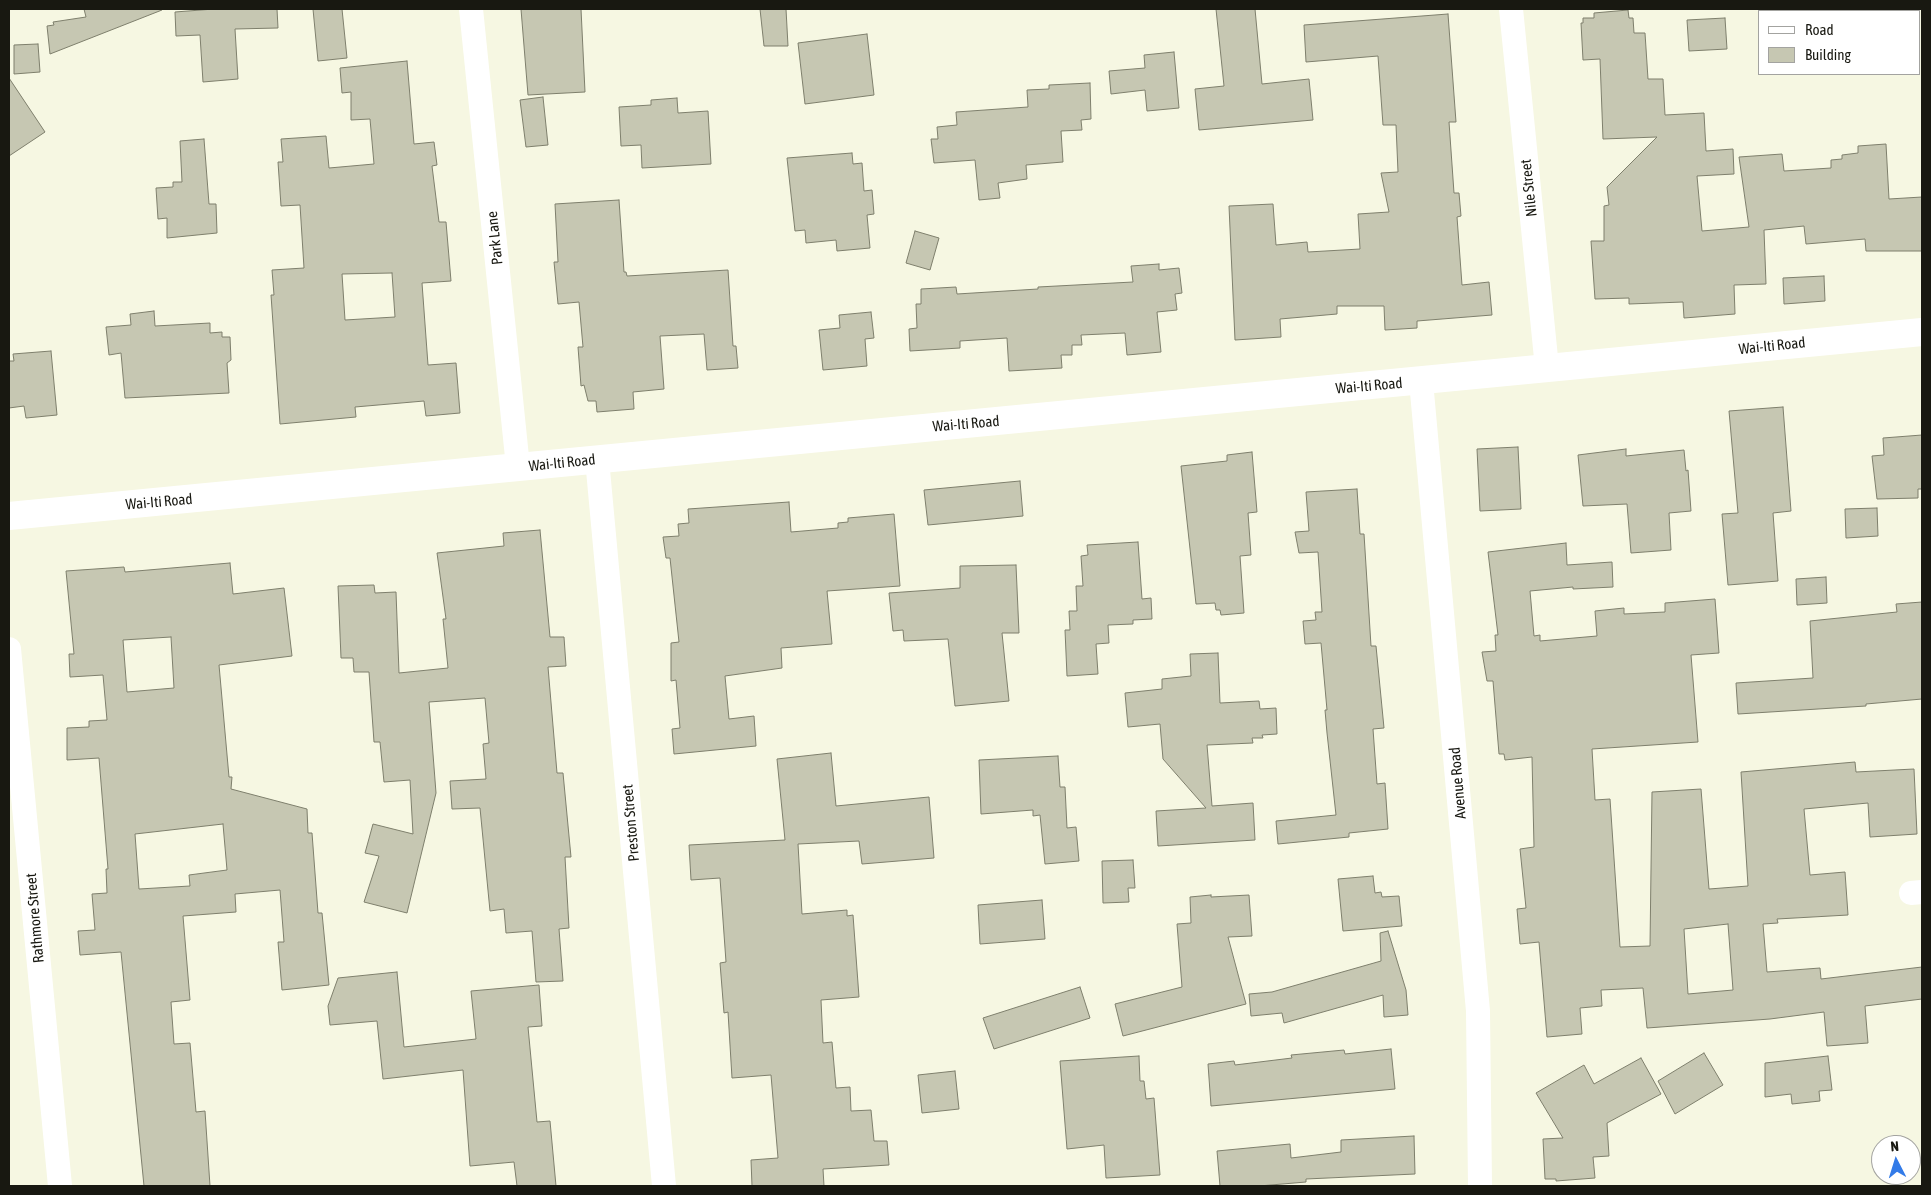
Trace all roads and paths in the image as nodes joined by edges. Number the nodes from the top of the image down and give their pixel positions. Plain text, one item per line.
1 (471, 9) edge
2 (1510, 9) edge
3 (1922, 332) edge
4 (1547, 368) junction
5 (1421, 381) junction
6 (597, 459) junction
7 (518, 467) junction
8 (9, 516) edge
9 (9, 649) edge
10 (60, 1186) edge
11 (664, 1186) edge
12 (1480, 1186) edge

1 - 7 street, Park Lane
2 - 4 street, Nile Street
3 - 4 main road, Wai-Iti Road
4 - 5 main road, Wai-Iti Road
5 - 6 main road, Wai-Iti Road
5 - 12 street, Avenue Road
6 - 7 main road, Wai-Iti Road
6 - 11 street, Preston Street
7 - 8 main road, Wai-Iti Road
9 - 10 street, Rathmore Street

